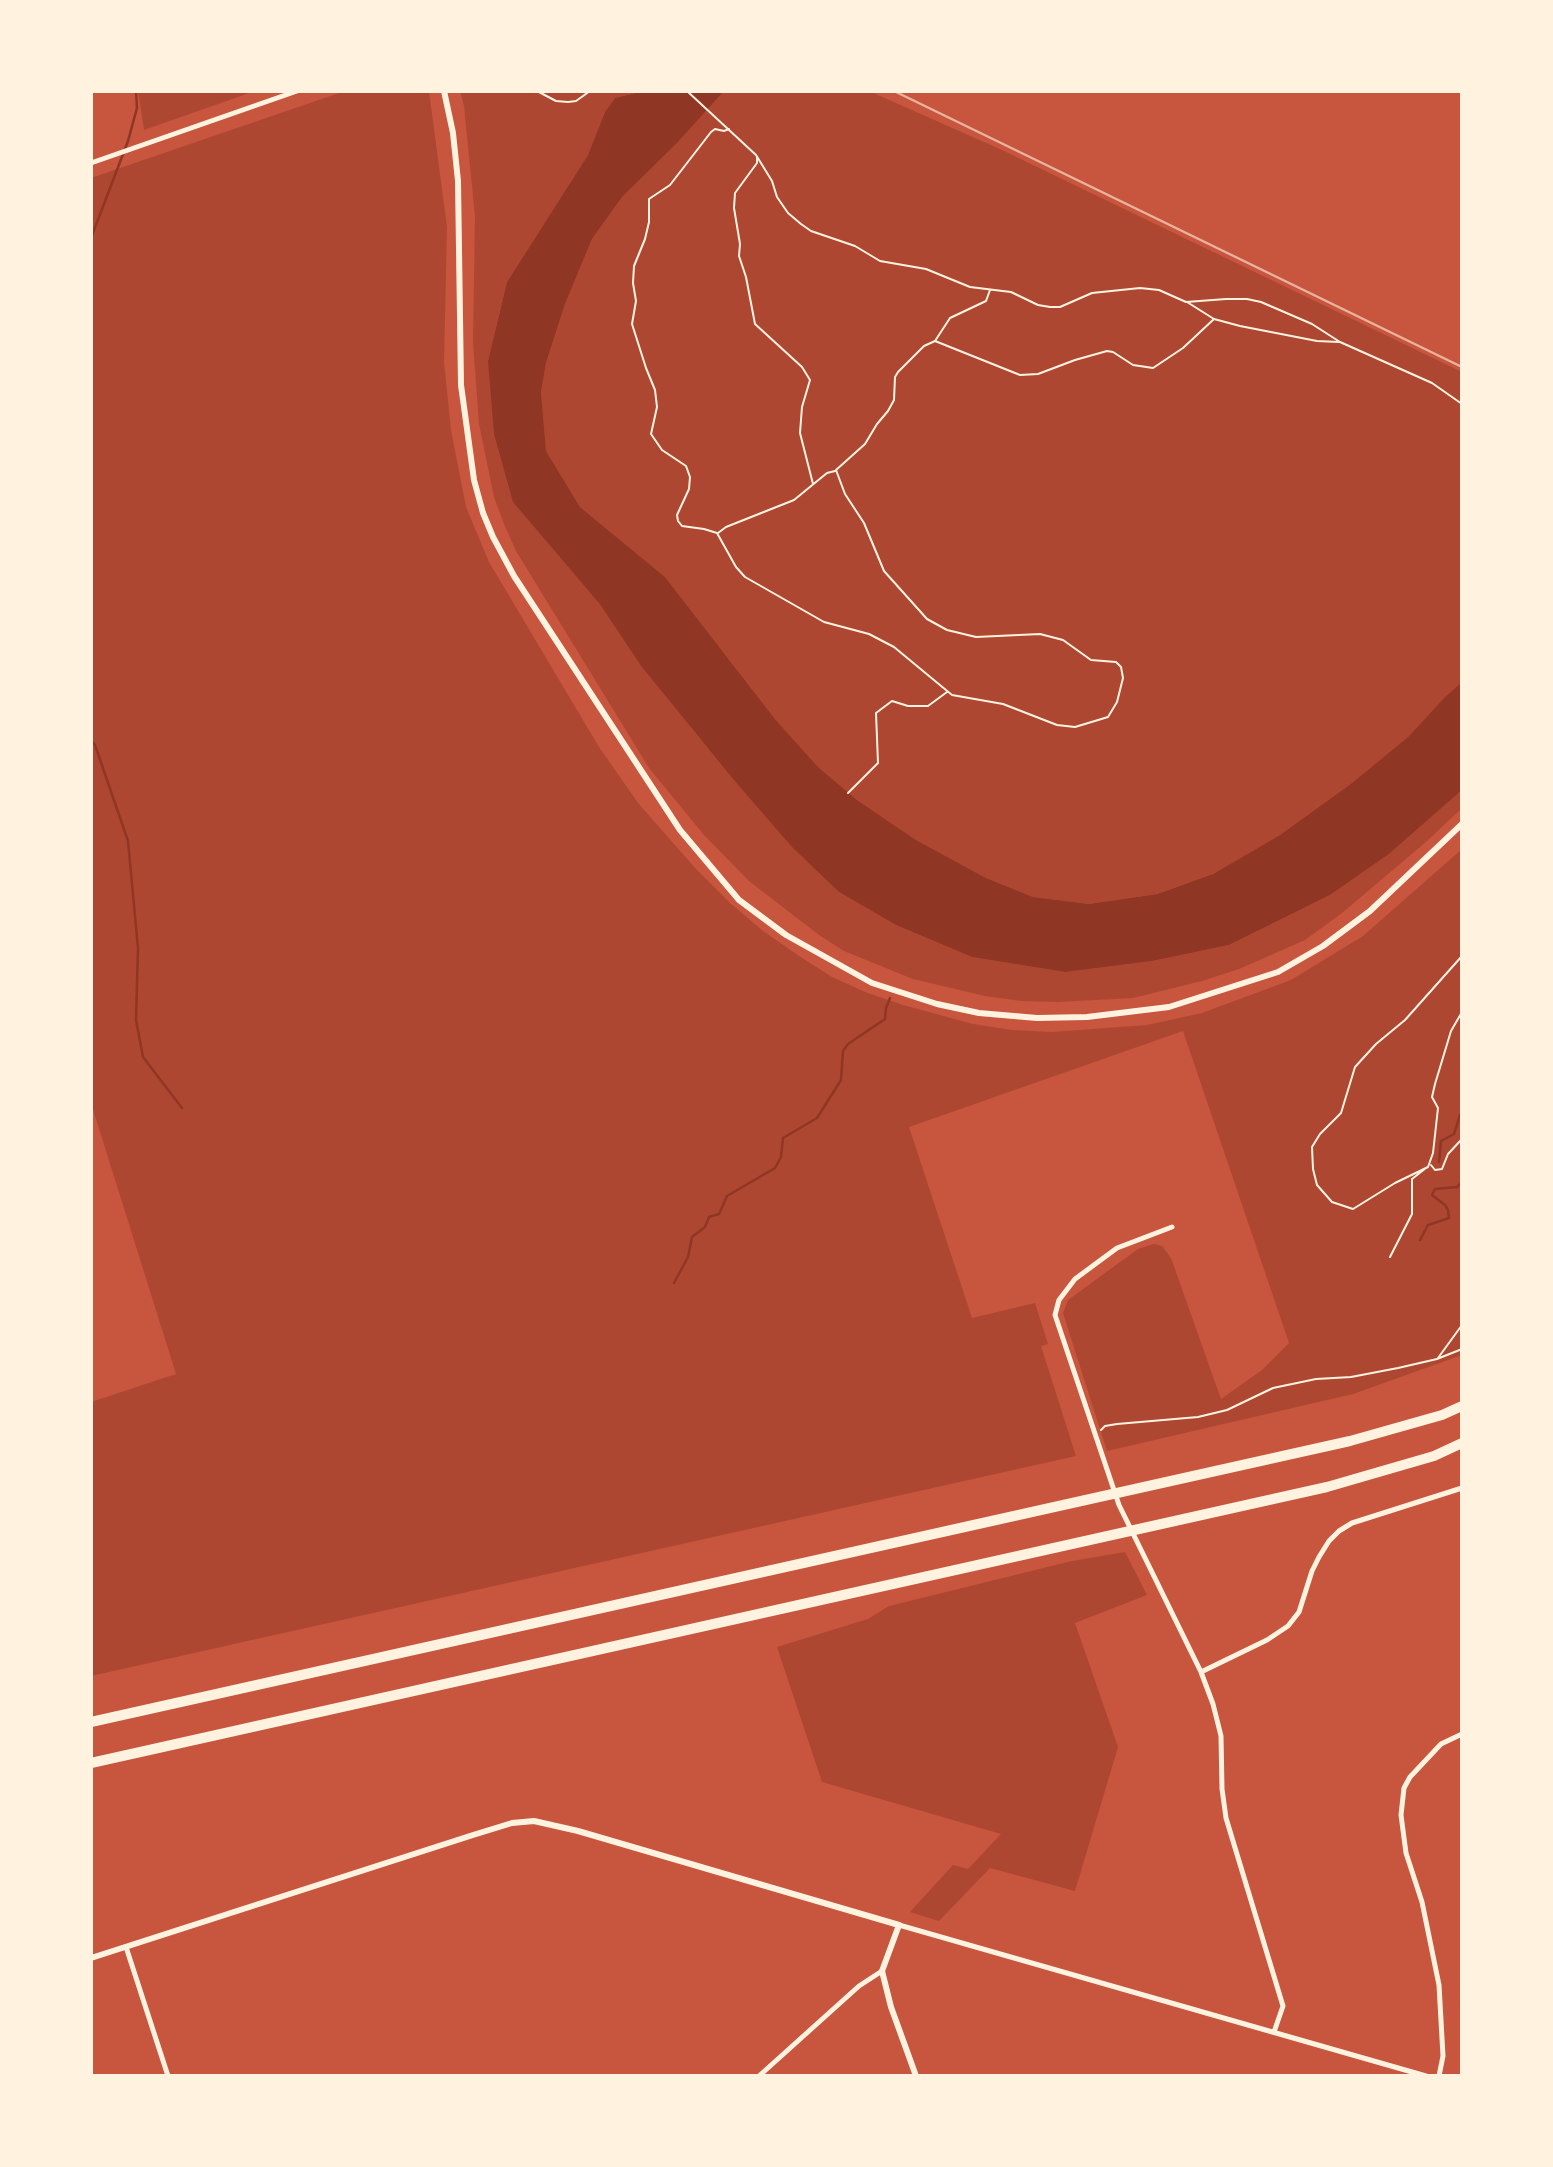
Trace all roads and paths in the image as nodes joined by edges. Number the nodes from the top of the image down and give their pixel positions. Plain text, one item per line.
1 (297, 91) edge
2 (444, 91) edge
3 (537, 91) edge
4 (590, 91) edge
5 (688, 91) edge
6 (729, 129) junction
7 (756, 155) junction
8 (91, 163) edge
9 (991, 289) junction
10 (1186, 302) junction
11 (1214, 319) junction
12 (934, 341) junction
13 (1340, 342) junction
14 (1462, 404) edge
15 (836, 470) junction
16 (813, 484) junction
17 (717, 533) junction
18 (948, 691) junction
19 (848, 793) dead end
20 (1462, 824) edge
21 (1462, 957) edge
22 (1462, 1012) edge
23 (1462, 1139) edge
24 (1428, 1167) junction
25 (1172, 1227) dead end
26 (1390, 1257) dead end
27 (1462, 1325) edge
28 (1462, 1349) edge
29 (1437, 1359) junction
30 (1462, 1406) edge
31 (1095, 1436) junction
32 (1462, 1443) edge
33 (1462, 1488) edge
34 (1201, 1672) junction
35 (91, 1721) edge
36 (1462, 1734) edge
37 (91, 1763) edge
38 (899, 1924) junction
39 (126, 1947) junction
40 (91, 1958) edge
41 (882, 1971) junction
42 (1274, 2032) junction
43 (168, 2076) edge
44 (759, 2076) edge
45 (916, 2076) edge
46 (1426, 2076) edge
47 (1438, 2076) edge

1 - 8 street
2 - 20 street
3 - 4 path
5 - 6 path
6 - 7 path
6 - 17 path
7 - 9 path
7 - 16 path
9 - 10 path
9 - 12 path
10 - 11 path
10 - 13 path
11 - 12 path
11 - 13 path
12 - 15 path
13 - 14 path
15 - 16 path
15 - 18 path
16 - 17 path
17 - 18 path
18 - 19 path
21 - 24 path
22 - 24 path
23 - 24 path
24 - 26 path
25 - 31 street
27 - 29 path
28 - 29 path
29 - 31 path
30 - 35 highway
31 - 34 street
32 - 37 highway
33 - 34 street
34 - 42 street
36 - 47 street
38 - 39 street
38 - 41 street
38 - 42 street
39 - 40 street
39 - 43 street
41 - 44 street
41 - 45 street
42 - 46 street

